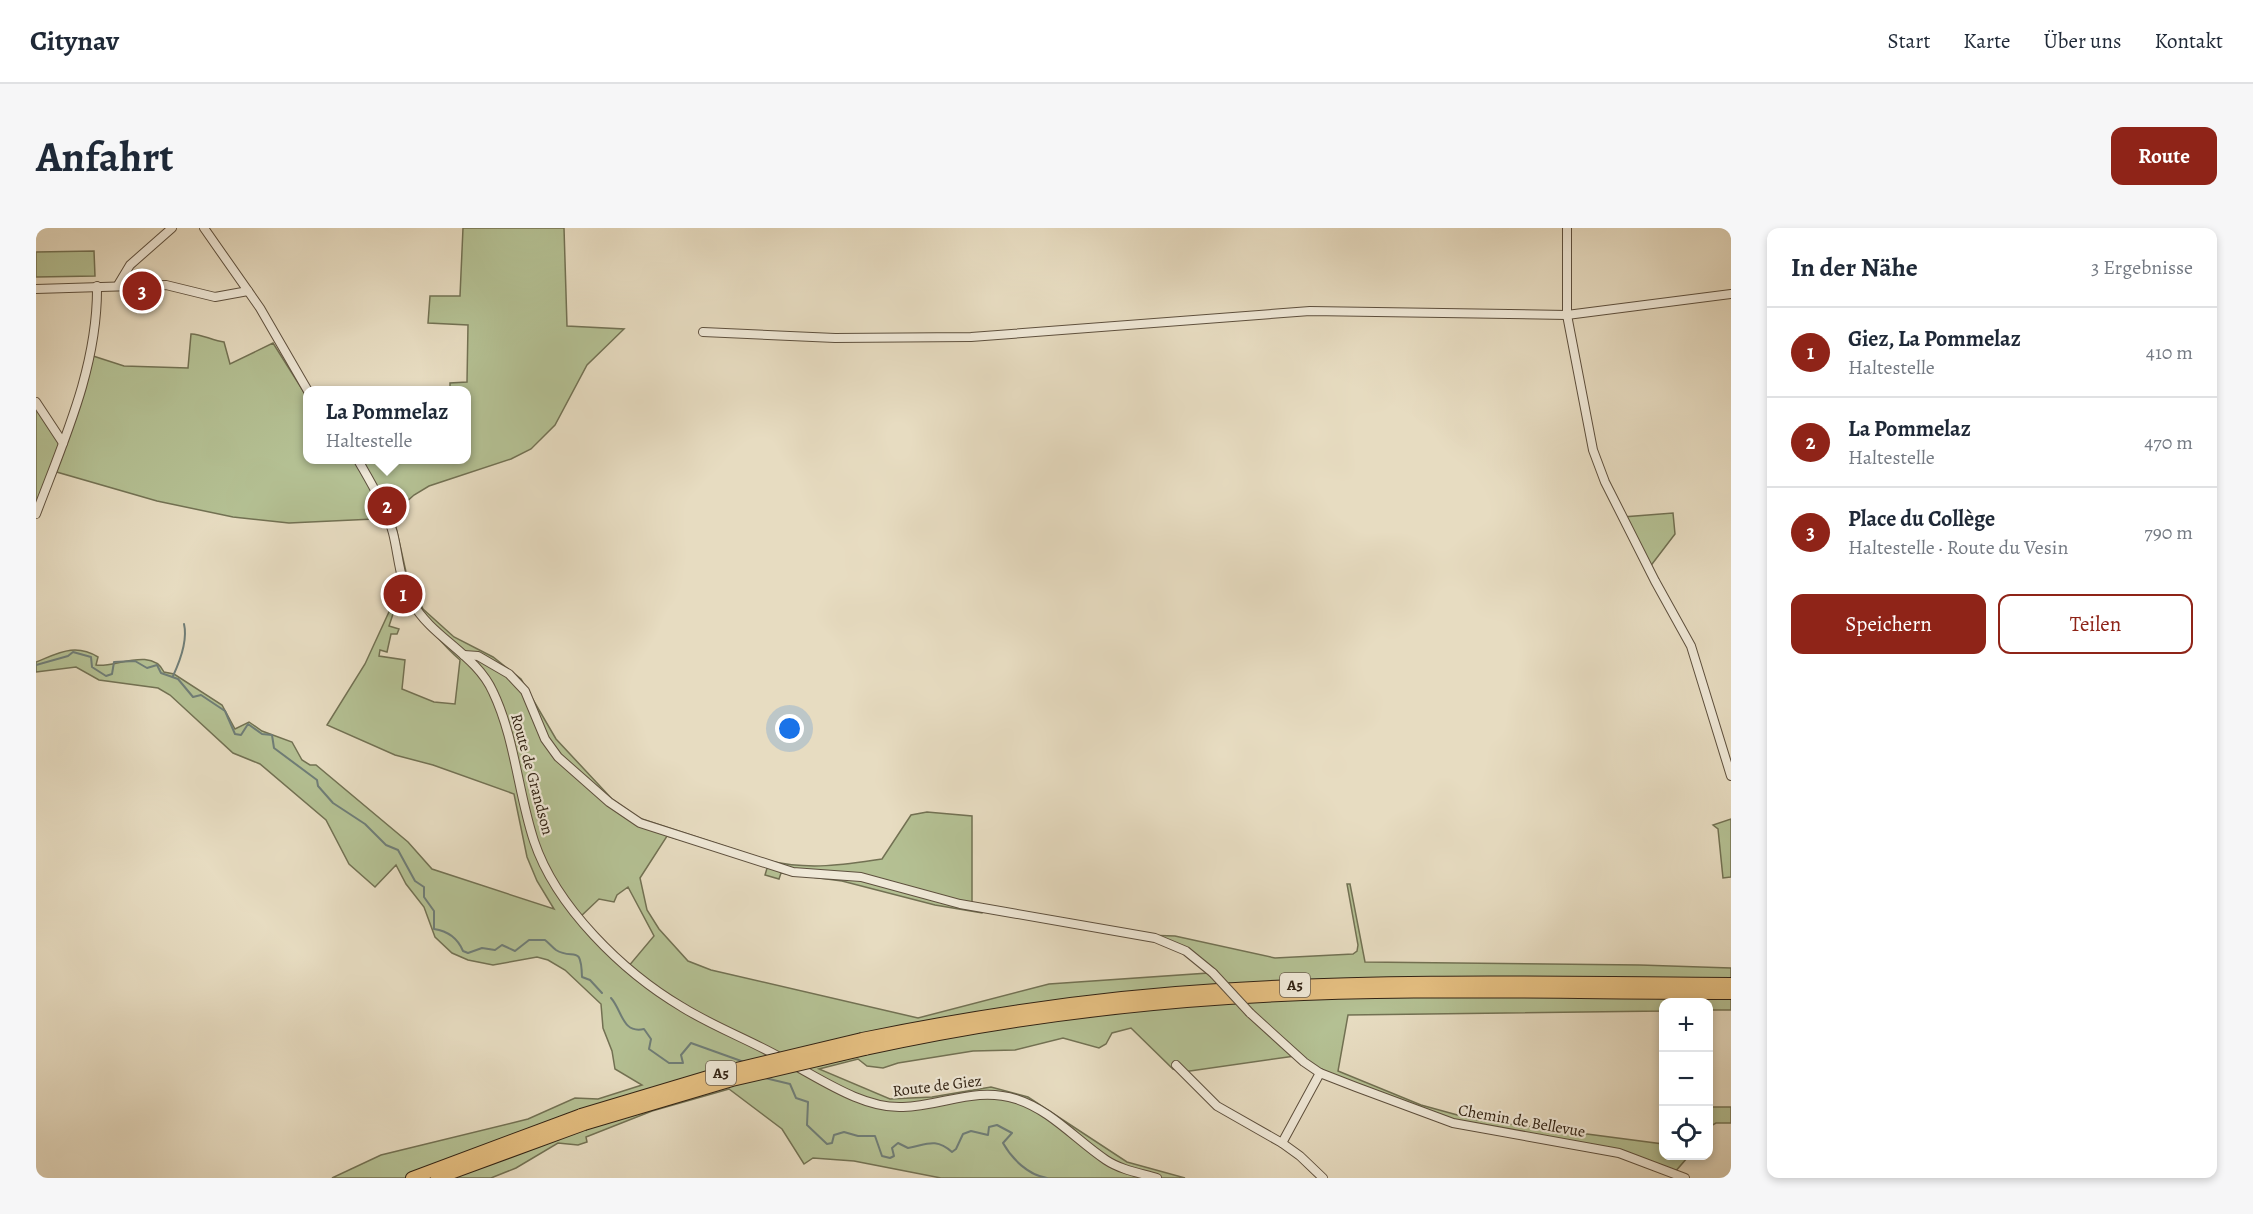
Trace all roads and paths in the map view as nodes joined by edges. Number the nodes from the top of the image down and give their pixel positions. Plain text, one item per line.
1 (172, 228) edge
2 (204, 228) edge
3 (1567, 228) edge
4 (118, 285) junction
5 (97, 286) junction
6 (36, 289) edge
7 (248, 291) junction
8 (1731, 294) edge
9 (1567, 315) junction
10 (703, 332) dead end
11 (305, 386) edge
12 (36, 402) edge
13 (63, 443) junction
14 (360, 464) edge
15 (36, 514) edge
16 (465, 655) junction
17 (1731, 776) edge
18 (1731, 984) edge
19 (1731, 993) edge
20 (748, 1041) joint
21 (863, 1044) junction
22 (1176, 1065) dead end
23 (1320, 1073) junction
24 (583, 1119) junction
25 (1282, 1143) junction
26 (412, 1178) edge
27 (437, 1178) edge
28 (1157, 1178) edge
29 (1323, 1178) edge
30 (1685, 1178) edge

1 - 4 street
2 - 7 street
3 - 9 street
4 - 5 street
4 - 7 street
5 - 6 street
5 - 13 street
7 - 11 street
8 - 9 street
9 - 10 street
9 - 17 street
12 - 13 street
13 - 15 street
14 - 16 street, Route de Grandson
16 - 20 street, Route de Grandson
16 - 23 street, Chemin de Bellevue, bridge
18 - 21 highway, A5
19 - 21 highway, A5
20 - 28 street, Route de Giez
21 - 24 highway, A5, bridge
22 - 25 street
23 - 25 street
23 - 30 street, Chemin de Bellevue
24 - 26 highway, A5
24 - 27 highway, A5
25 - 29 street

